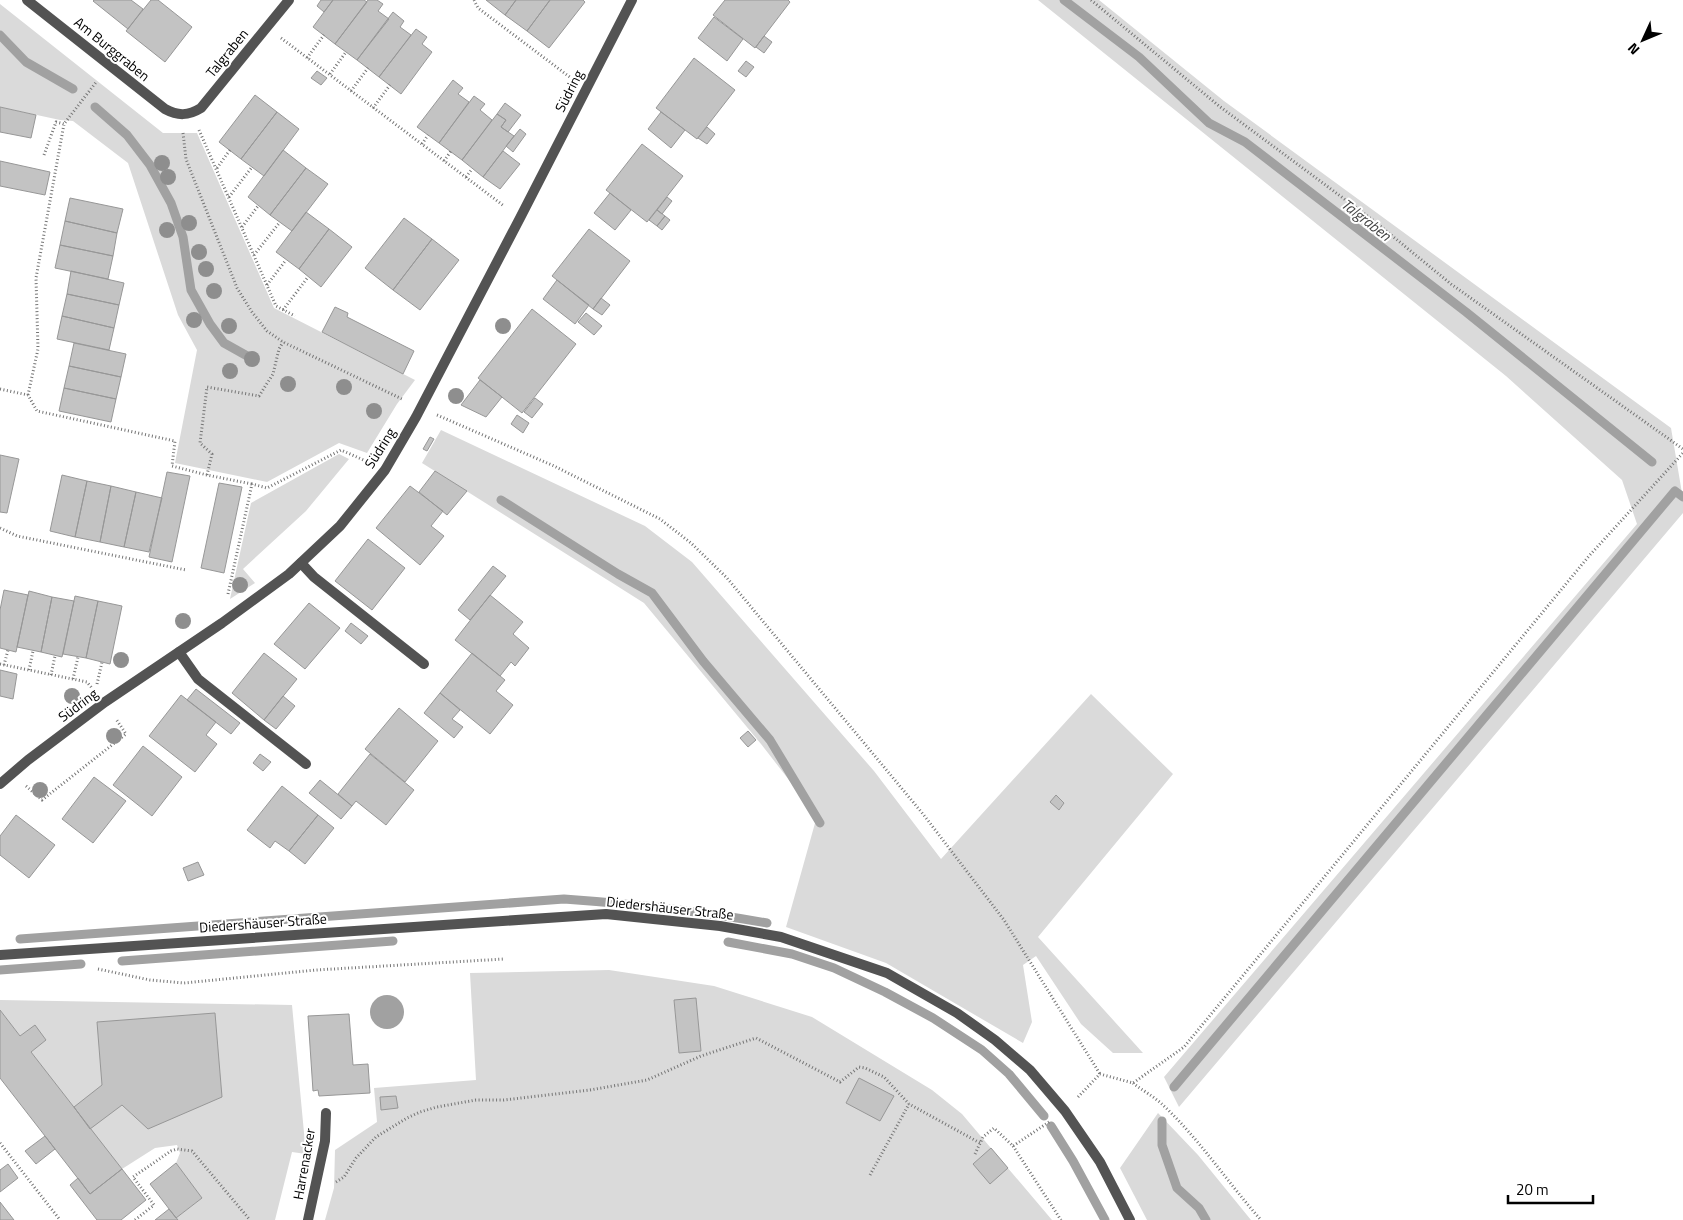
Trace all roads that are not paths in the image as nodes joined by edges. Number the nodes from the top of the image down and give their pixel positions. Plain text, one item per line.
1 (28, 0) edge
2 (632, 0) edge
3 (285, 1) edge
4 (187, 114) joint
5 (301, 563) junction
6 (179, 652) junction
7 (424, 664) dead end
8 (306, 764) dead end
9 (0, 784) edge
10 (0, 955) edge
11 (326, 1113) dead end
12 (308, 1220) edge
13 (1130, 1220) edge

1 - 4 street, Am Burggraben
2 - 5 street, Südring
3 - 4 street, Talgraben
5 - 6 street, Südring
5 - 7 street
6 - 8 street
6 - 9 street, Südring
10 - 13 street, Diedershäuser Straße
11 - 12 street, Harrenacker

